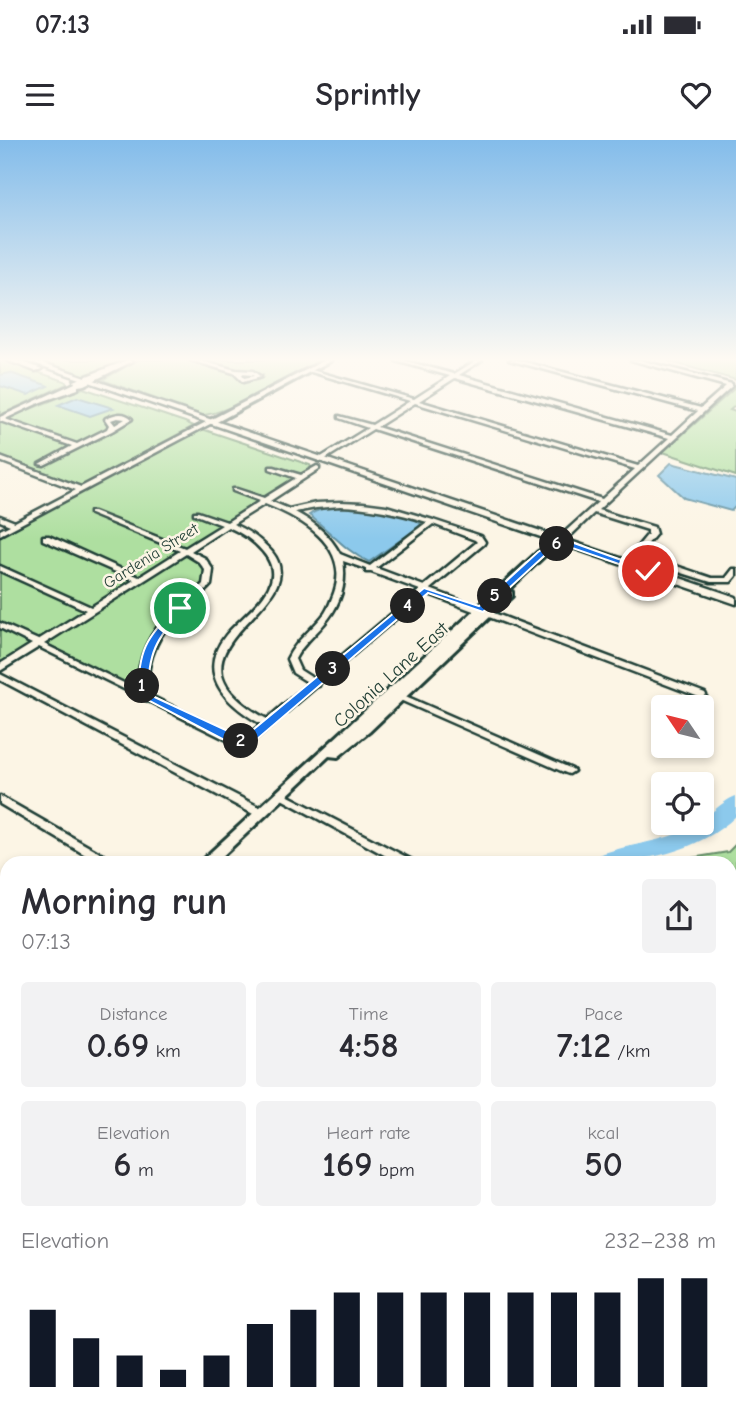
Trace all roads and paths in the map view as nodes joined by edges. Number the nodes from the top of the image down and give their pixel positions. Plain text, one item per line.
1 (3, 420) edge
2 (197, 420) edge
3 (214, 420) edge
4 (351, 420) edge
5 (382, 420) edge
6 (482, 420) edge
7 (613, 420) edge
8 (691, 420) edge
9 (210, 422) junction
10 (372, 426) junction
11 (110, 430) dead end
12 (673, 437) junction
13 (77, 446) junction
14 (0, 459) edge
15 (42, 464) dead end
16 (319, 464) junction
17 (272, 468) dead end
18 (640, 468) junction
19 (302, 478) junction
20 (82, 490) junction
21 (235, 490) dead end
22 (266, 501) junction
23 (602, 501) junction
24 (592, 510) junction
25 (290, 511) junction
26 (92, 513) dead end
27 (196, 513) dead end
28 (0, 518) edge
29 (432, 522) junction
30 (16, 525) junction
31 (227, 525) junction
32 (0, 533) edge
33 (46, 538) dead end
34 (556, 545) junction
35 (186, 551) junction
36 (338, 559) junction
37 (0, 568) edge
38 (369, 571) junction
39 (736, 571) edge
40 (140, 580) junction
41 (425, 592) junction
42 (736, 601) edge
43 (91, 610) junction
44 (481, 613) junction
45 (0, 625) edge
46 (38, 644) junction
47 (0, 668) edge
48 (0, 677) edge
49 (316, 684) junction
50 (395, 694) junction
51 (143, 695) junction
52 (702, 695) dead end
53 (268, 724) junction
54 (569, 771) dead end
55 (281, 795) junction
56 (0, 799) edge
57 (261, 813) junction
58 (96, 856) edge
59 (214, 856) edge
60 (395, 856) edge

1 - 13 street
2 - 9 main road
3 - 9 street
4 - 10 street
5 - 10 street, Gardenia Street
6 - 18 street
7 - 12 street
8 - 12 street, Colonia Lane East
9 - 16 main road
9 - 20 street
10 - 16 street, Gardenia Street
10 - 23 street
11 - 13 street
12 - 18 street, Colonia Lane East
13 - 15 street
14 - 20 street
16 - 19 street, Gardenia Street
16 - 34 main road
17 - 19 street
18 - 23 street, Colonia Lane East
19 - 22 street, Gardenia Street
20 - 30 street
21 - 22 street
22 - 25 street
22 - 31 street, Gardenia Street
23 - 24 street, Colonia Lane East
24 - 34 street, Colonia Lane East
24 - 39 street
25 - 29 street
25 - 36 street
26 - 35 street
27 - 31 street
28 - 30 street
29 - 38 street
29 - 41 street
30 - 32 street
31 - 35 street, Gardenia Street
31 - 53 street
33 - 40 street
34 - 42 main road
34 - 44 street, Colonia Lane East
35 - 40 street, Gardenia Street
35 - 51 street
36 - 38 street
36 - 49 street
37 - 43 street
38 - 41 street
40 - 43 street, Gardenia Street
41 - 44 street
41 - 49 street
43 - 46 street, Gardenia Street
44 - 50 street, Colonia Lane East
44 - 52 street
45 - 46 street
46 - 47 street, Gardenia Street
46 - 51 street
48 - 57 street
49 - 53 street
50 - 54 street
50 - 55 street, Colonia Lane East
51 - 53 street
55 - 57 street, Colonia Lane East
55 - 60 street
56 - 58 street
57 - 59 street, Colonia Lane East

